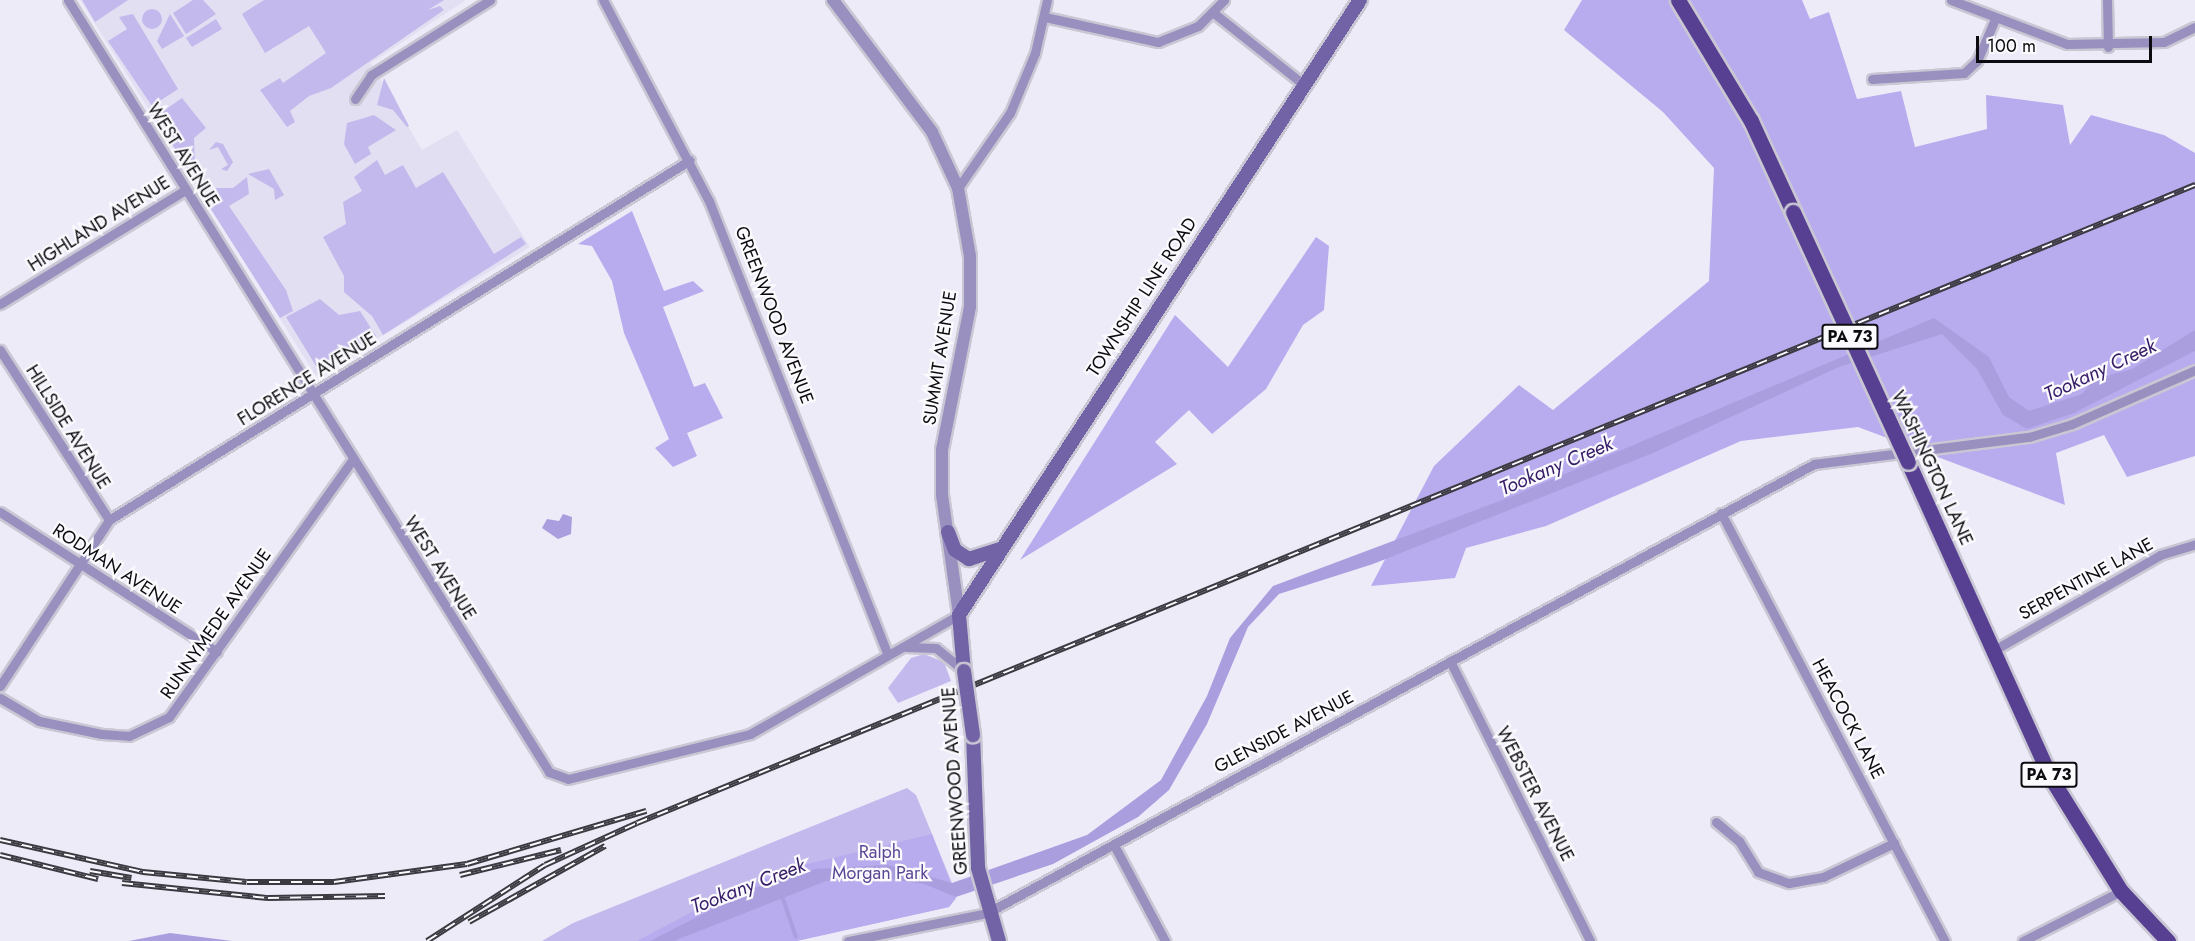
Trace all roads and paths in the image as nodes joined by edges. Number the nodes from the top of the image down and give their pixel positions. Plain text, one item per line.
1 (68, 0) edge
2 (490, 0) edge
3 (603, 0) edge
4 (833, 0) edge
5 (1047, 0) edge
6 (1224, 0) edge
7 (1360, 0) edge
8 (1678, 0) edge
9 (1951, 0) edge
10 (2107, 0) edge
11 (1215, 14) junction
12 (1044, 17) junction
13 (1995, 19) junction
14 (2195, 27) edge
15 (2108, 47) junction
16 (1872, 79) dead end
17 (1303, 84) junction
18 (355, 99) dead end
19 (690, 160) junction
20 (958, 188) junction
21 (185, 190) junction
22 (0, 304) edge
23 (0, 350) edge
24 (2195, 370) edge
25 (313, 396) junction
26 (352, 460) junction
27 (0, 512) edge
28 (1721, 513) junction
29 (109, 520) junction
30 (948, 532) junction
31 (2195, 544) edge
32 (1001, 548) junction
33 (80, 565) junction
34 (958, 615) junction
35 (904, 646) junction
36 (1996, 649) junction
37 (217, 652) junction
38 (887, 654) junction
39 (1450, 661) junction
40 (964, 671) junction
41 (0, 686) edge
42 (0, 698) edge
43 (1716, 822) dead end
44 (1894, 843) junction
45 (1114, 845) junction
46 (2121, 891) junction
47 (987, 913) junction
48 (898, 937) edge
49 (849, 941) edge
50 (999, 941) edge
51 (1165, 941) edge
52 (1590, 941) edge
53 (1945, 941) edge
54 (2023, 941) edge
55 (2168, 941) edge

1 - 21 street, WEST AVENUE
2 - 18 street
3 - 19 street, GREENWOOD AVENUE
4 - 20 street, SUMMIT AVENUE
5 - 12 street
6 - 11 street
7 - 17 main road, TOWNSHIP LINE ROAD
8 - 36 main road, WASHINGTON LANE / PA 73, bridge
9 - 13 street
10 - 15 street
11 - 12 street
11 - 17 street
12 - 20 street
13 - 15 street
13 - 16 street
14 - 15 street
17 - 32 main road, TOWNSHIP LINE ROAD
19 - 25 street, FLORENCE AVENUE
19 - 38 street, GREENWOOD AVENUE
20 - 30 street, SUMMIT AVENUE
21 - 22 street, HIGHLAND AVENUE
21 - 25 street, WEST AVENUE
23 - 29 street, HILLSIDE AVENUE
24 - 28 street, GLENSIDE AVENUE
25 - 26 street, WEST AVENUE
25 - 29 street, FLORENCE AVENUE
26 - 37 street, RUNNYMEDE AVENUE
26 - 38 street, WEST AVENUE
27 - 33 street, RODMAN AVENUE
28 - 39 street, GLENSIDE AVENUE
28 - 44 street, HEACOCK LANE
29 - 33 street, FLORENCE AVENUE
30 - 32 main road
30 - 34 street, SUMMIT AVENUE
31 - 36 street, SERPENTINE LANE
32 - 34 main road, TOWNSHIP LINE ROAD
33 - 37 street, RODMAN AVENUE
33 - 41 street, FLORENCE AVENUE
34 - 35 street, WEST AVENUE
34 - 40 main road, GREENWOOD AVENUE
35 - 38 street, WEST AVENUE
35 - 40 street
36 - 46 main road, WASHINGTON LANE / PA 73
37 - 42 street, RUNNYMEDE AVENUE
39 - 45 street, GLENSIDE AVENUE
39 - 52 street, WEBSTER AVENUE
40 - 47 main road, GREENWOOD AVENUE, bridge
43 - 44 street
44 - 53 street, HEACOCK LANE
45 - 47 street, GLENSIDE AVENUE
45 - 51 street
46 - 54 street
46 - 55 main road, WASHINGTON LANE / PA 73
47 - 48 street, GLENSIDE AVENUE
47 - 50 main road, GREENWOOD AVENUE
48 - 49 street, GLENSIDE AVENUE

